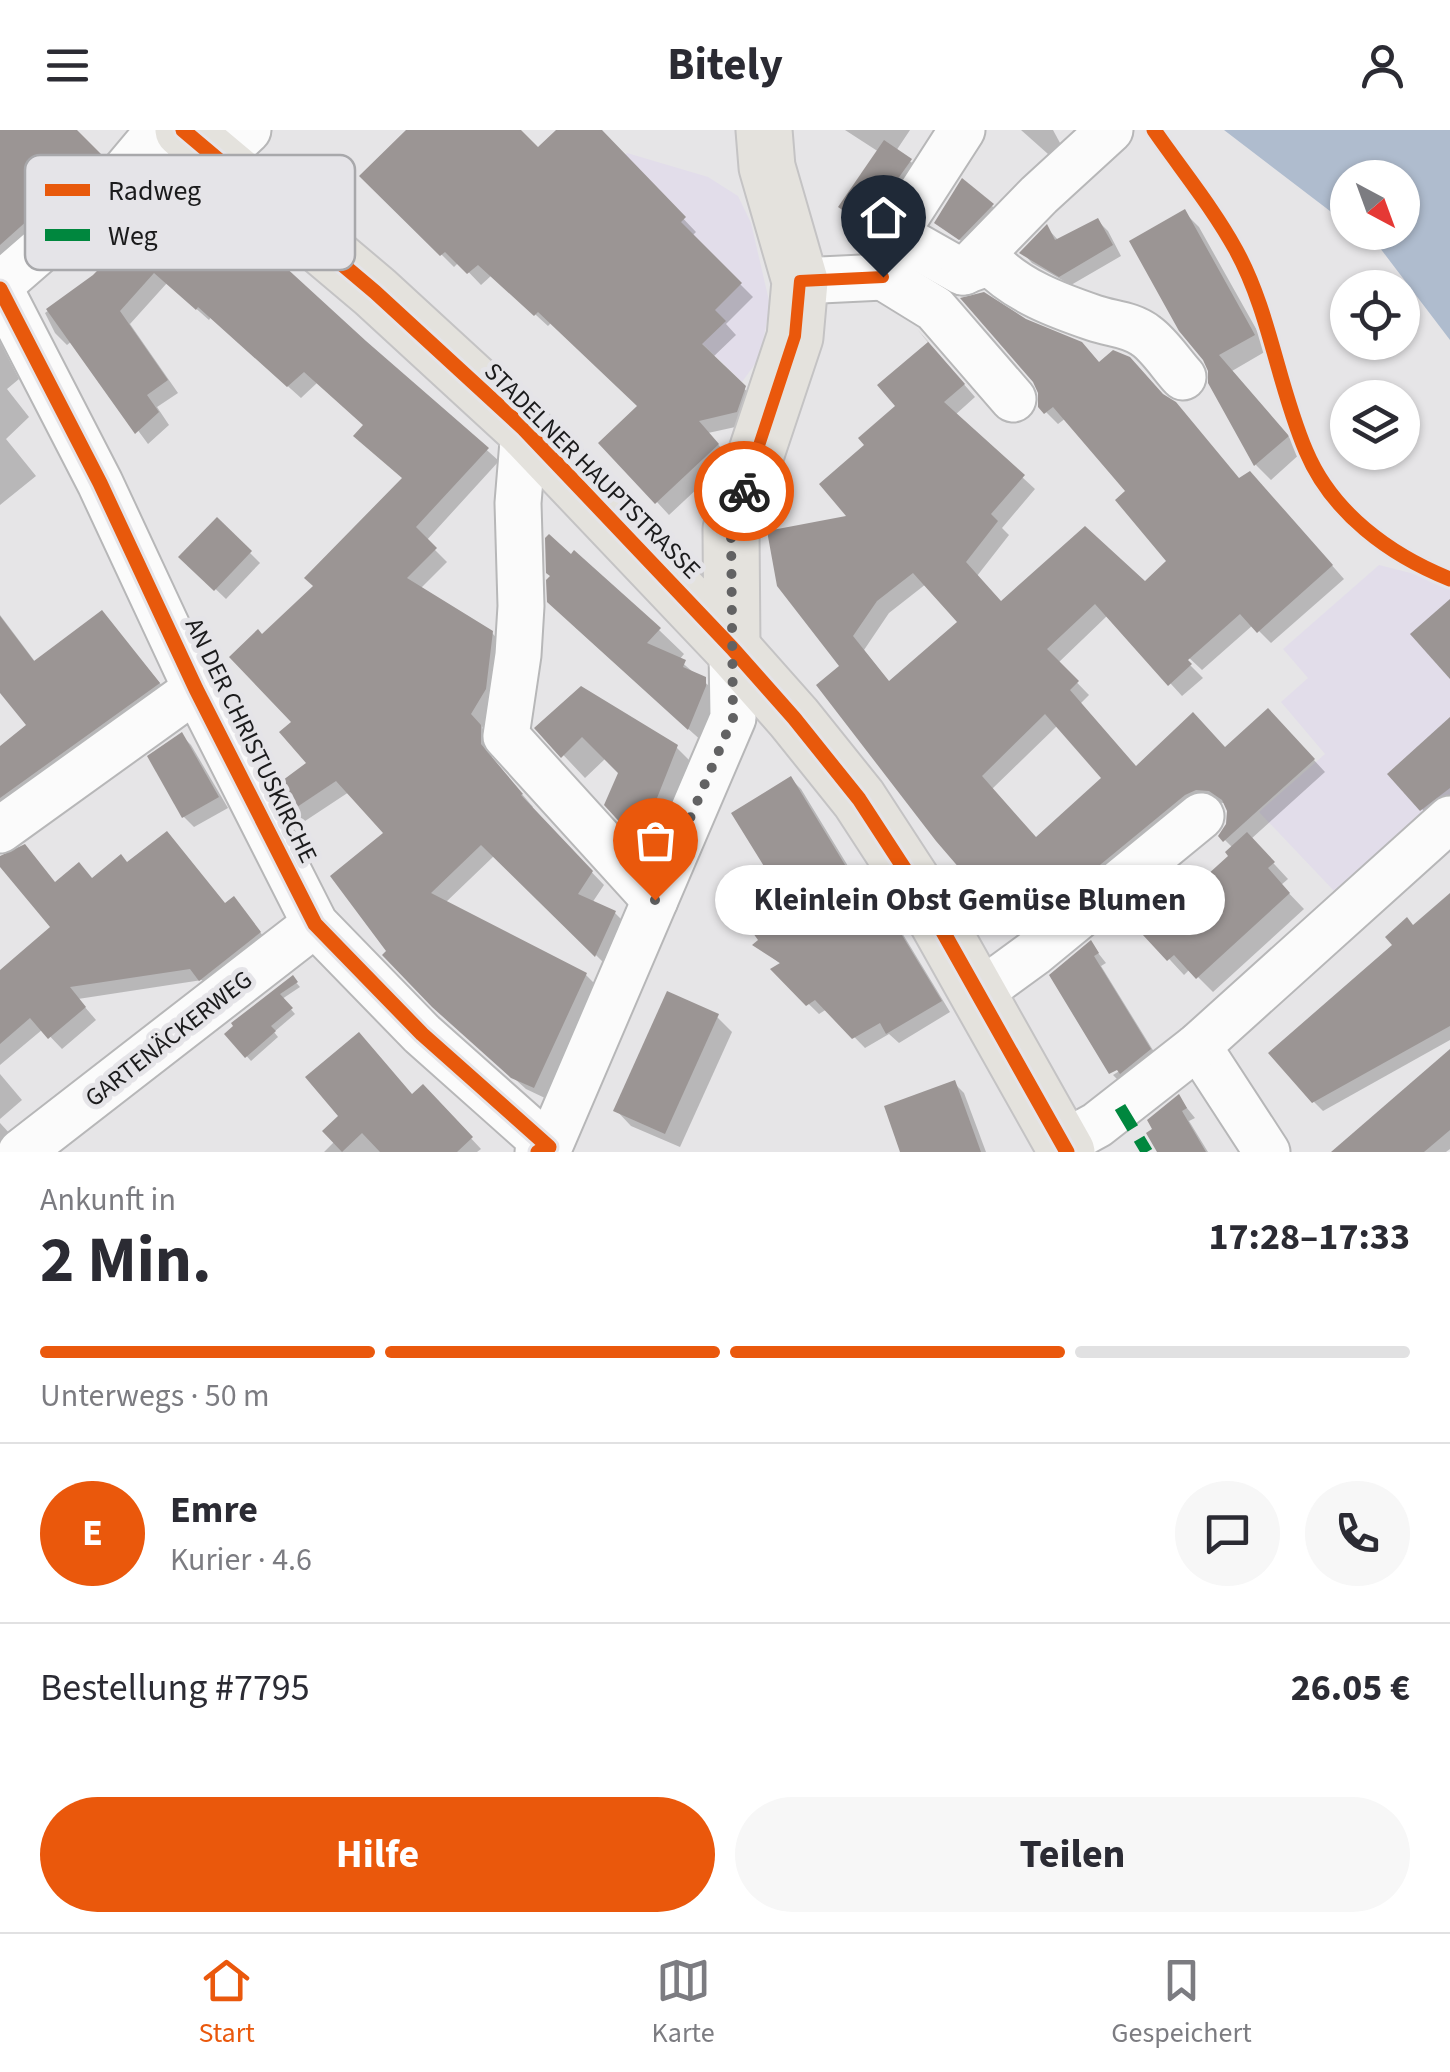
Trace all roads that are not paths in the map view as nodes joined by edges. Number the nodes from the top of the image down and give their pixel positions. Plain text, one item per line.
1 (158, 130) edge
2 (962, 130) edge
3 (1110, 130) edge
4 (762, 133) edge
5 (137, 155) edge
6 (889, 256) junction
7 (25, 265) edge
8 (352, 270) edge
9 (964, 272) junction
10 (800, 281) junction
11 (0, 287) edge
12 (1182, 377) dead end
13 (1014, 399) dead end
14 (524, 429) junction
15 (732, 648) junction
16 (196, 689) junction
17 (1202, 816) dead end
18 (1450, 820) edge
19 (0, 830) edge
20 (655, 900) junction
21 (315, 924) junction
22 (978, 994) junction
23 (1198, 1046) junction
24 (1065, 1148) edge
25 (545, 1150) edge
26 (21, 1152) edge
27 (1266, 1152) edge

1 - 5 street, AN DER CHRISTUSKIRCHE
2 - 6 street
3 - 9 street
4 - 10 main road
6 - 9 street
6 - 10 street
6 - 13 street
7 - 11 street, AN DER CHRISTUSKIRCHE
8 - 14 main road, STADELNER HAUPTSTRASSE
9 - 12 street
10 - 15 main road
11 - 16 street, AN DER CHRISTUSKIRCHE
14 - 15 main road, STADELNER HAUPTSTRASSE
14 - 20 street
15 - 20 street
15 - 22 main road, STADELNER HAUPTSTRASSE
16 - 19 street
16 - 21 street, AN DER CHRISTUSKIRCHE
17 - 22 street
18 - 23 street
20 - 25 street
21 - 25 street, AN DER CHRISTUSKIRCHE
21 - 26 street, GARTENÄCKERWEG
22 - 24 main road, STADELNER HAUPTSTRASSE
23 - 24 street
23 - 27 street

